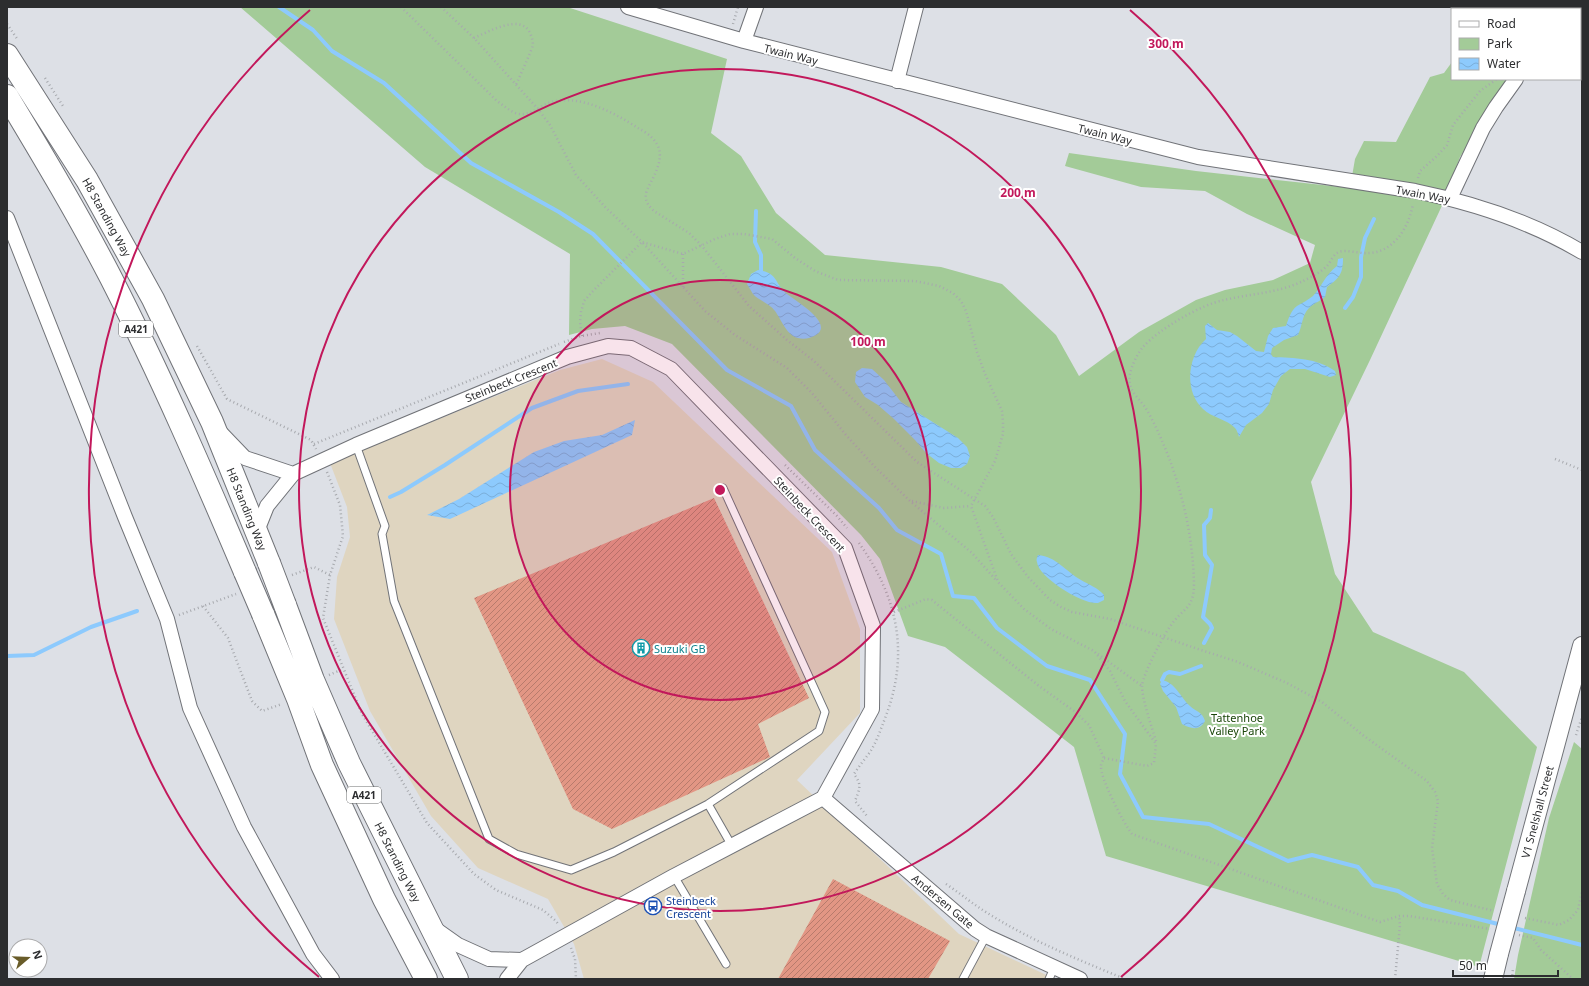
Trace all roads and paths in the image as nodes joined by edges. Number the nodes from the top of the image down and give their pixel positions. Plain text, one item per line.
1 (402, 7) edge
2 (441, 7) edge
3 (628, 7) edge
4 (756, 7) edge
5 (916, 7) edge
6 (7, 24) edge
7 (474, 38) junction
8 (744, 42) junction
9 (14, 49) edge
10 (42, 75) dead end
11 (897, 80) junction
12 (1496, 80) edge
13 (1515, 80) edge
14 (516, 85) junction
15 (7, 96) edge
16 (63, 108) dead end
17 (538, 109) junction
18 (1415, 191) junction
19 (1450, 198) junction
20 (7, 218) edge
21 (642, 242) junction
22 (702, 246) junction
23 (1582, 252) edge
24 (683, 254) junction
25 (682, 287) junction
26 (582, 336) dead end
27 (196, 344) dead end
28 (212, 422) junction
29 (356, 445) junction
30 (1555, 459) dead end
31 (323, 460) junction
32 (1582, 470) edge
33 (293, 474) junction
34 (723, 488) dead end
35 (975, 499) junction
36 (910, 501) junction
37 (971, 506) junction
38 (257, 531) junction
39 (998, 582) junction
40 (203, 606) dead end
41 (894, 612) dead end
42 (1162, 637) junction
43 (1582, 646) edge
44 (1094, 652) junction
45 (1142, 686) junction
46 (298, 699) junction
47 (1156, 744) junction
48 (1104, 758) junction
49 (823, 798) junction
50 (708, 804) junction
51 (732, 846) junction
52 (674, 876) junction
53 (1582, 891) edge
54 (1500, 912) dead end
55 (1399, 916) junction
56 (1522, 917) dead end
57 (429, 924) junction
58 (1496, 930) dead end
59 (1518, 935) dead end
60 (986, 936) junction
61 (565, 937) junction
62 (522, 960) junction
63 (726, 964) dead end
64 (1052, 974) edge
65 (332, 979) edge
66 (426, 979) edge
67 (458, 979) edge
68 (507, 979) edge
69 (576, 979) edge
70 (963, 979) edge
71 (1080, 979) edge
72 (1395, 979) edge
73 (1493, 979) edge
74 (1573, 979) edge

1 - 17 path
2 - 7 path
3 - 8 street, Twain Way
4 - 8 street
5 - 11 street
6 - 9 path
7 - 14 path
7 - 14 path
8 - 11 street, Twain Way
9 - 28 highway, H8 Standing Way / A421
10 - 16 path
11 - 18 street, Twain Way
12 - 18 path
13 - 19 street
14 - 17 path
15 - 46 highway, A421, bridge
17 - 21 path
17 - 22 path
18 - 19 street, Twain Way
18 - 42 path
19 - 23 street, Twain Way
20 - 65 street
21 - 24 path
21 - 25 path
21 - 26 path
22 - 24 path
22 - 35 path
22 - 35 path
24 - 25 path
25 - 36 path
27 - 31 path
28 - 33 street
28 - 38 highway, H8 Standing Way / A421
29 - 31 street, Steinbeck Crescent
29 - 49 street, Steinbeck Crescent
29 - 50 lane
30 - 32 path
31 - 33 street, Steinbeck Crescent
31 - 61 path
33 - 38 street, Steinbeck Crescent
34 - 50 lane
35 - 37 path
35 - 42 path
36 - 37 path
36 - 39 path
37 - 39 path
38 - 57 highway, H8 Standing Way / A421, bridge
39 - 44 path
40 - 46 path
41 - 48 path
42 - 45 path
42 - 54 path
43 - 73 street, V1 Snelshall Street, bridge
44 - 45 path
44 - 47 path
45 - 47 path
46 - 66 highway, A421
47 - 48 path
48 - 55 path
49 - 51 street
49 - 60 street, Andersen Gate
50 - 51 lane
51 - 52 street
52 - 61 street
52 - 63 lane
53 - 56 path
55 - 58 path
55 - 72 path
57 - 62 street
57 - 67 highway, H8 Standing Way / A421
59 - 74 path
60 - 64 street, Andersen Gate
60 - 70 lane
61 - 62 street
61 - 69 path
62 - 68 street
64 - 71 street, Andersen Gate

